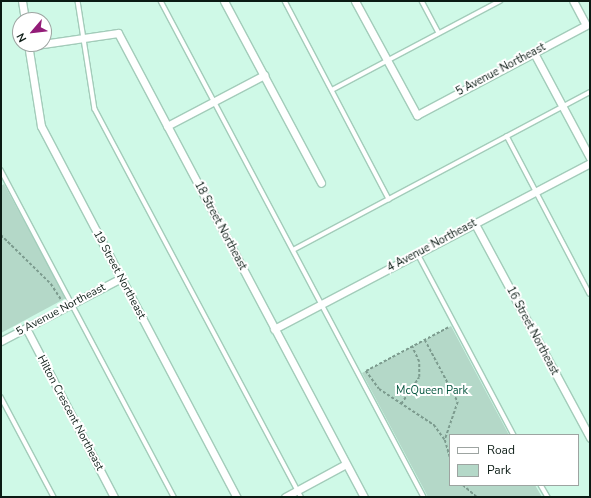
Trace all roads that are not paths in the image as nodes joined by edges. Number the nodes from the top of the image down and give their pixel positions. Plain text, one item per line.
1 (22, 1) edge
2 (78, 1) edge
3 (161, 1) edge
4 (224, 1) edge
5 (285, 1) edge
6 (356, 1) edge
7 (422, 1) edge
8 (500, 1) edge
9 (573, 1) edge
10 (24, 12) edge
11 (439, 33) junction
12 (84, 38) junction
13 (52, 42) edge
14 (30, 52) edge
15 (534, 52) junction
16 (387, 60) junction
17 (264, 75) junction
18 (332, 90) junction
19 (590, 92) edge
20 (214, 101) junction
21 (563, 107) junction
22 (167, 126) junction
23 (507, 136) junction
24 (590, 158) edge
25 (590, 163) edge
26 (1, 170) edge
27 (321, 183) dead end
28 (536, 191) junction
29 (389, 199) junction
30 (475, 224) junction
31 (293, 250) junction
32 (418, 254) junction
33 (121, 278) junction
34 (590, 294) edge
35 (322, 304) junction
36 (69, 305) junction
37 (26, 328) junction
38 (274, 329) junction
39 (1, 341) edge
40 (1, 397) edge
41 (513, 434) edge
42 (590, 438) edge
43 (346, 464) junction
44 (542, 486) edge
45 (299, 494) edge
46 (54, 497) edge
47 (114, 497) edge
48 (174, 497) edge
49 (237, 497) edge
50 (285, 497) edge
51 (364, 497) edge
52 (424, 497) edge
53 (548, 497) edge

1 - 10 street
2 - 12 lane
3 - 20 lane
4 - 17 street
5 - 18 lane
6 - 16 street
7 - 11 lane
8 - 11 lane
9 - 15 street, 5 Avenue Northeast
11 - 16 lane
12 - 13 street, 18 Street Northeast
12 - 22 street, 18 Street Northeast
12 - 45 lane
14 - 33 street, 19 Street Northeast
15 - 16 street, 5 Avenue Northeast
15 - 21 street
16 - 18 lane
17 - 20 street
17 - 27 street
18 - 29 lane
19 - 21 lane
20 - 22 street
20 - 31 lane
21 - 23 lane
21 - 24 street
22 - 38 street, 18 Street Northeast
23 - 28 lane
23 - 29 lane
25 - 28 street, 4 Avenue Northeast
26 - 36 lane
28 - 30 street, 4 Avenue Northeast
28 - 34 lane
29 - 31 lane
30 - 32 street, 4 Avenue Northeast
30 - 42 street, 16 Street Northeast
31 - 35 lane
32 - 35 street, 4 Avenue Northeast
32 - 41 lane
33 - 36 street, 5 Avenue Northeast
33 - 49 street, 19 Street Northeast
35 - 38 street, 4 Avenue Northeast
35 - 52 lane
36 - 37 street, 5 Avenue Northeast
36 - 48 lane
37 - 39 street, 5 Avenue Northeast
37 - 47 street, Hilton Crescent Northeast
38 - 43 street, 18 Street Northeast
40 - 46 lane
43 - 45 street
43 - 51 street, 18 Street Northeast
44 - 53 lane
45 - 50 street

